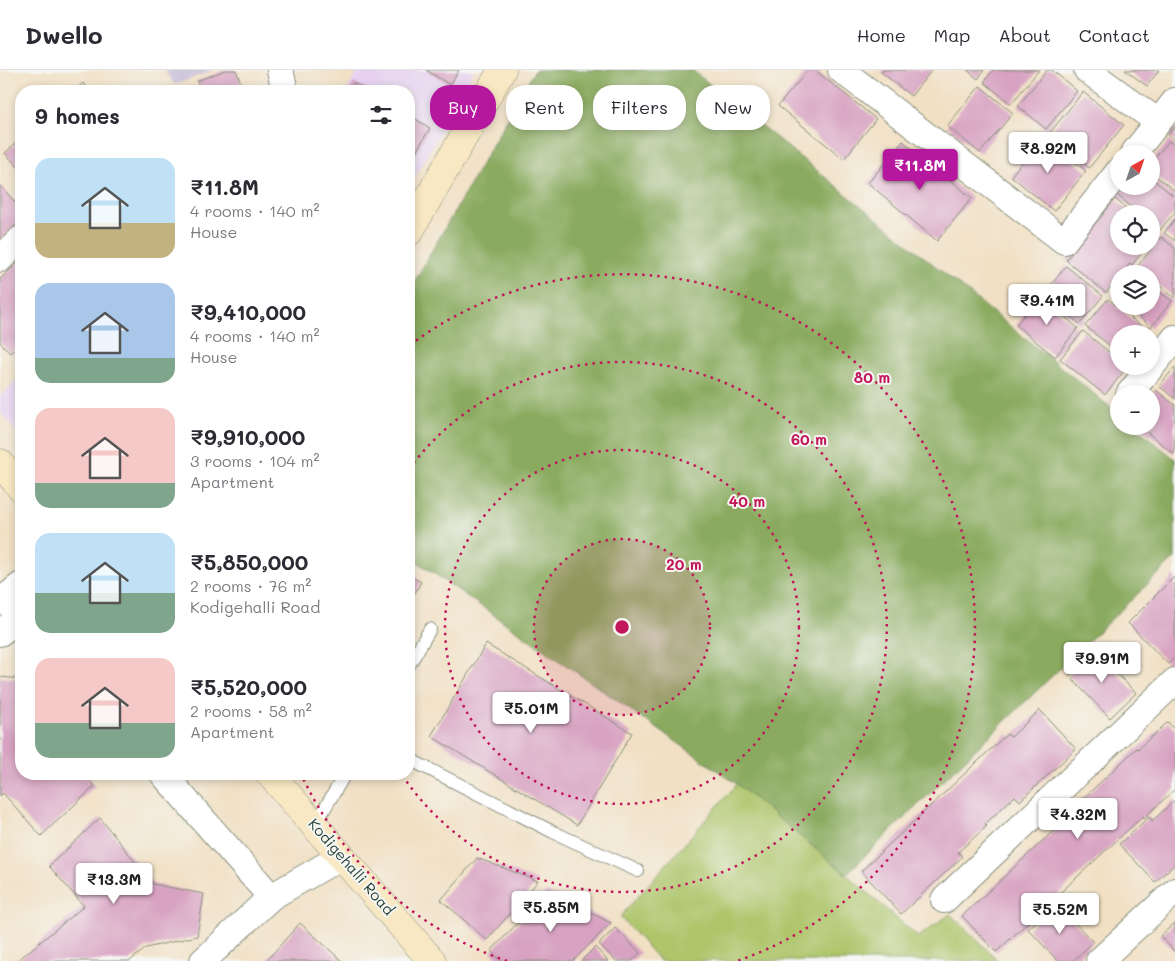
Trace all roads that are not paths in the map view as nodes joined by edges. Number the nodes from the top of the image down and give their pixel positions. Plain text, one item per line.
1 (280, 70) edge
2 (502, 70) edge
3 (841, 70) edge
4 (1087, 70) edge
5 (284, 85) edge
6 (1175, 101) edge
7 (1158, 122) junction
8 (1140, 145) edge
9 (1110, 182) edge
10 (415, 222) edge
11 (15, 245) edge
12 (0, 259) edge
13 (1175, 338) edge
14 (1136, 385) edge
15 (0, 463) edge
16 (15, 481) edge
17 (15, 590) edge
18 (0, 602) edge
19 (15, 621) edge
20 (430, 629) dead end
21 (0, 633) edge
22 (415, 655) edge
23 (1175, 681) edge
24 (415, 762) edge
25 (168, 780) edge
26 (275, 780) edge
27 (341, 780) edge
28 (315, 825) junction
29 (342, 856) junction
30 (638, 871) dead end
31 (1175, 891) edge
32 (271, 897) junction
33 (944, 900) dead end
34 (203, 961) edge
35 (432, 961) edge
36 (1098, 961) edge

1 - 5 street
2 - 10 main road
3 - 9 street
4 - 7 street
6 - 7 street
7 - 8 street
11 - 12 street
13 - 14 street
15 - 16 main road
17 - 18 street
19 - 21 street
20 - 22 lane
23 - 33 street
24 - 30 lane
25 - 32 street
26 - 28 main road, Kodigehalli Road
27 - 28 lane
28 - 29 main road, Kodigehalli Road
29 - 32 street
29 - 35 main road, Kodigehalli Road
31 - 36 street
32 - 34 street

